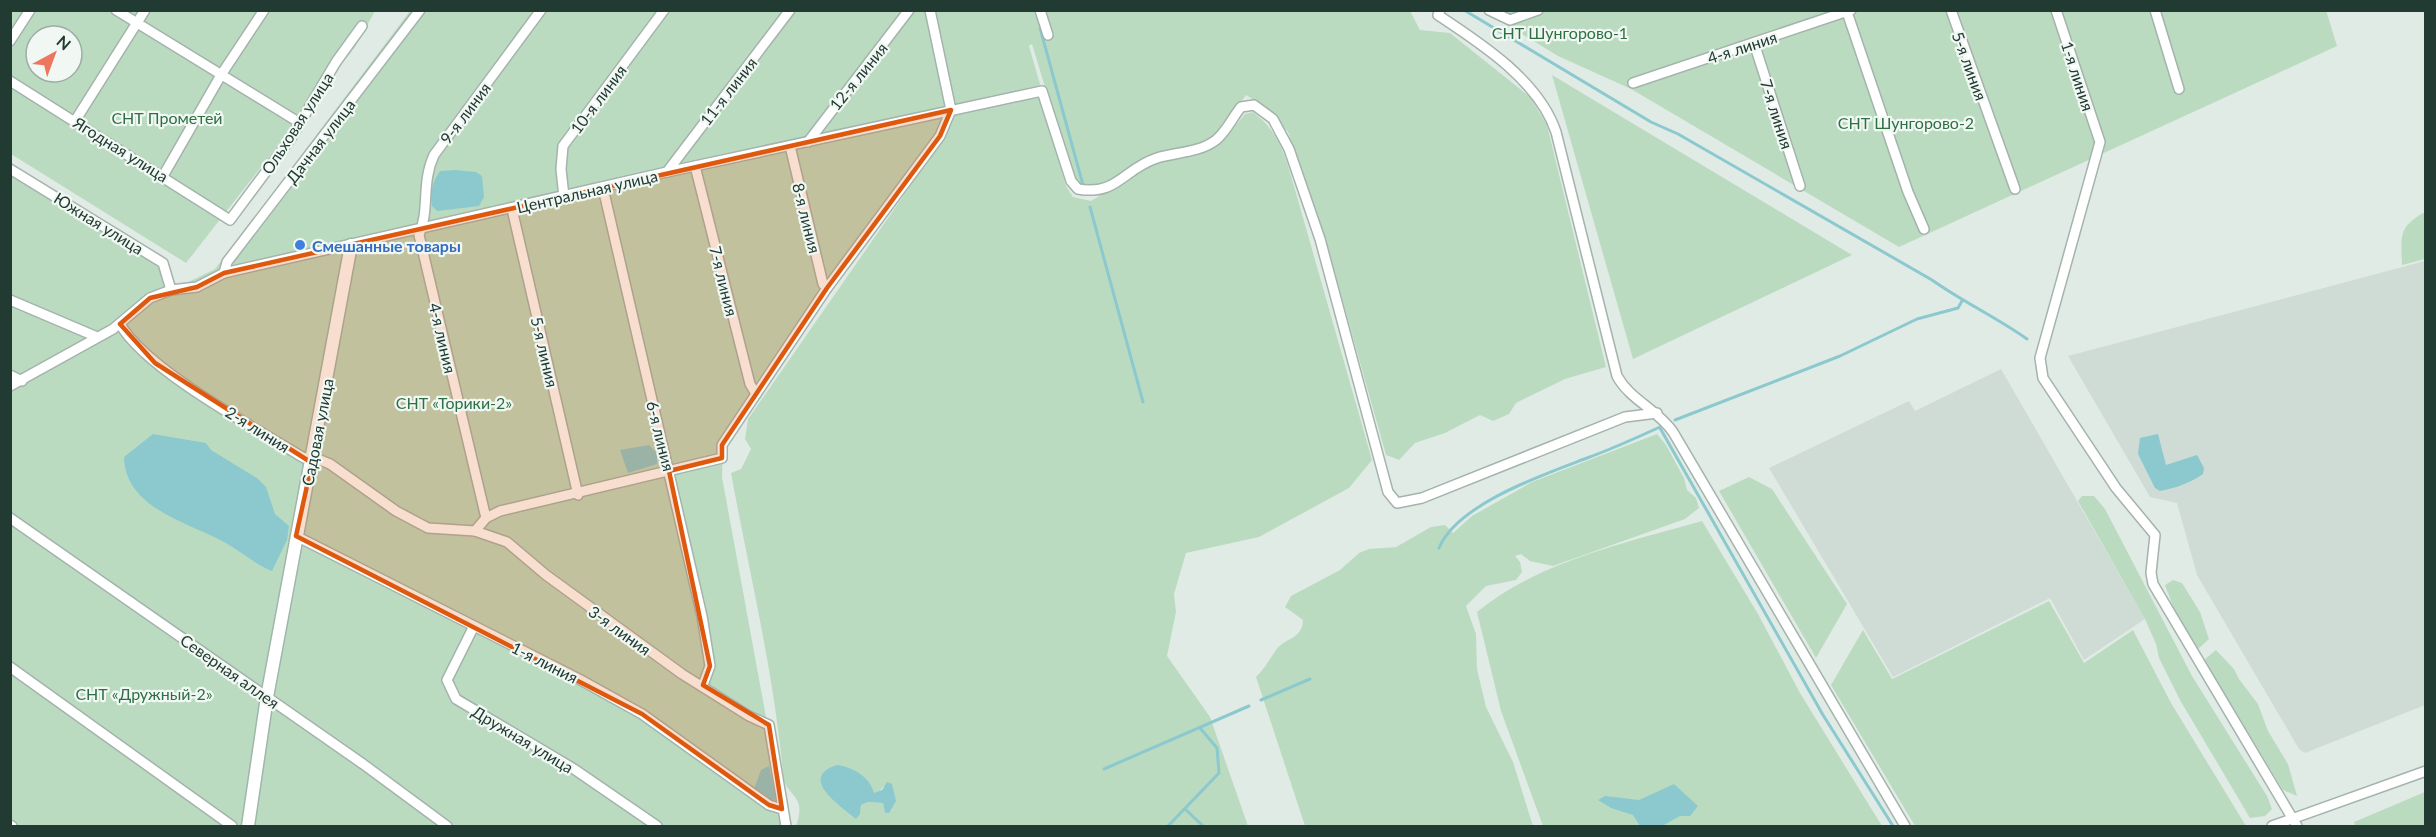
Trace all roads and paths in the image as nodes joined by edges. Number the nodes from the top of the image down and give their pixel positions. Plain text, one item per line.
1 (30, 10) edge
2 (116, 10) edge
3 (145, 10) edge
4 (264, 10) edge
5 (420, 10) edge
6 (541, 10) edge
7 (664, 10) edge
8 (790, 10) edge
9 (909, 10) edge
10 (930, 10) edge
11 (1041, 10) edge
12 (1440, 10) edge
13 (1489, 10) edge
14 (1951, 10) edge
15 (2056, 10) edge
16 (2155, 10) edge
17 (1536, 11) edge
18 (1849, 11) edge
19 (137, 23) junction
20 (362, 26) dead end
21 (1048, 35) dead end
22 (10, 41) edge
23 (1754, 43) junction
24 (222, 75) junction
25 (10, 81) edge
26 (1633, 83) dead end
27 (2179, 89) dead end
28 (951, 110) junction
29 (75, 121) junction
30 (300, 123) junction
31 (808, 142) junction
32 (790, 146) junction
33 (695, 166) junction
34 (10, 169) edge
35 (667, 172) junction
36 (164, 176) junction
37 (1800, 186) dead end
38 (603, 188) junction
39 (2014, 189) dead end
40 (564, 197) junction
41 (512, 208) junction
42 (230, 220) joint
43 (422, 228) junction
44 (1923, 229) dead end
45 (351, 245) junction
46 (224, 273) junction
47 (827, 288) junction
48 (171, 290) junction
49 (10, 300) edge
50 (120, 324) junction
51 (98, 337) junction
52 (10, 375) edge
53 (22, 381) junction
54 (10, 386) edge
55 (756, 394) junction
56 (1658, 413) junction
57 (313, 457) junction
58 (669, 471) junction
59 (578, 495) junction
60 (10, 518) edge
61 (486, 518) junction
62 (475, 531) junction
63 (296, 536) junction
64 (474, 626) junction
65 (10, 667) edge
66 (703, 684) junction
67 (267, 697) junction
68 (2426, 771) edge
69 (782, 808) junction
70 (2295, 823) edge
71 (232, 826) edge
72 (249, 826) edge
73 (447, 826) edge
74 (657, 826) edge
75 (786, 826) edge
76 (1905, 826) edge
77 (2272, 826) edge

1 - 22 street
2 - 19 street
3 - 19 street
4 - 24 street
5 - 46 street, Дачная улица
6 - 43 street, 9-я линия
7 - 40 street, 10-я линия
8 - 35 street, 11-я линия
9 - 31 street, 12-я линия
10 - 28 street
11 - 21 street
12 - 56 street
13 - 17 street
14 - 39 street, 5-я линия
15 - 70 street, 1-я линия
16 - 27 street
18 - 23 street, 4-я линия
18 - 44 street
19 - 24 street
19 - 29 street
20 - 30 street, Ольховая улица
23 - 26 street, 4-я линия
23 - 37 street, 7-я линия
24 - 30 street
24 - 36 street
25 - 29 street, Ягодная улица
28 - 31 street, Центральная улица
28 - 47 street
28 - 56 street, Центральная улица
29 - 36 street, Ягодная улица
30 - 42 street, Ольховая улица
31 - 32 street, Центральная улица
32 - 33 street, Центральная улица
32 - 47 street, 8-я линия
33 - 35 street, Центральная улица
33 - 55 street, 7-я линия
34 - 48 street, Южная улица
35 - 38 street, Центральная улица
36 - 42 street, Ягодная улица
38 - 40 street, Центральная улица
38 - 58 street, 6-я линия
40 - 41 street, Центральная улица
41 - 43 street, Центральная улица
41 - 59 street, 5-я линия
43 - 45 street, Центральная улица
43 - 61 street, 4-я линия
45 - 46 street, Центральная улица
45 - 57 street, Садовая улица
46 - 48 street, Центральная улица
47 - 55 street
48 - 50 street, Центральная улица
49 - 51 street
50 - 51 street, Центральная улица
50 - 57 street, 2-я линия
51 - 53 street, Центральная улица
52 - 53 street
53 - 54 street, Центральная улица
55 - 58 street
56 - 76 street
57 - 62 street, 2-я линия
57 - 63 street, Садовая улица
58 - 59 street
58 - 66 street, 6-я линия
59 - 61 street
60 - 67 street, Северная аллея
61 - 62 street
62 - 66 street, 3-я линия
63 - 64 street, 1-я линия
63 - 67 street, Садовая улица
64 - 69 street, 1-я линия
64 - 74 street, Дружная улица
65 - 71 street
66 - 69 street, 3-я линия
67 - 72 street, Садовая улица
67 - 73 street, Северная аллея
68 - 70 street
69 - 75 street
70 - 77 street

